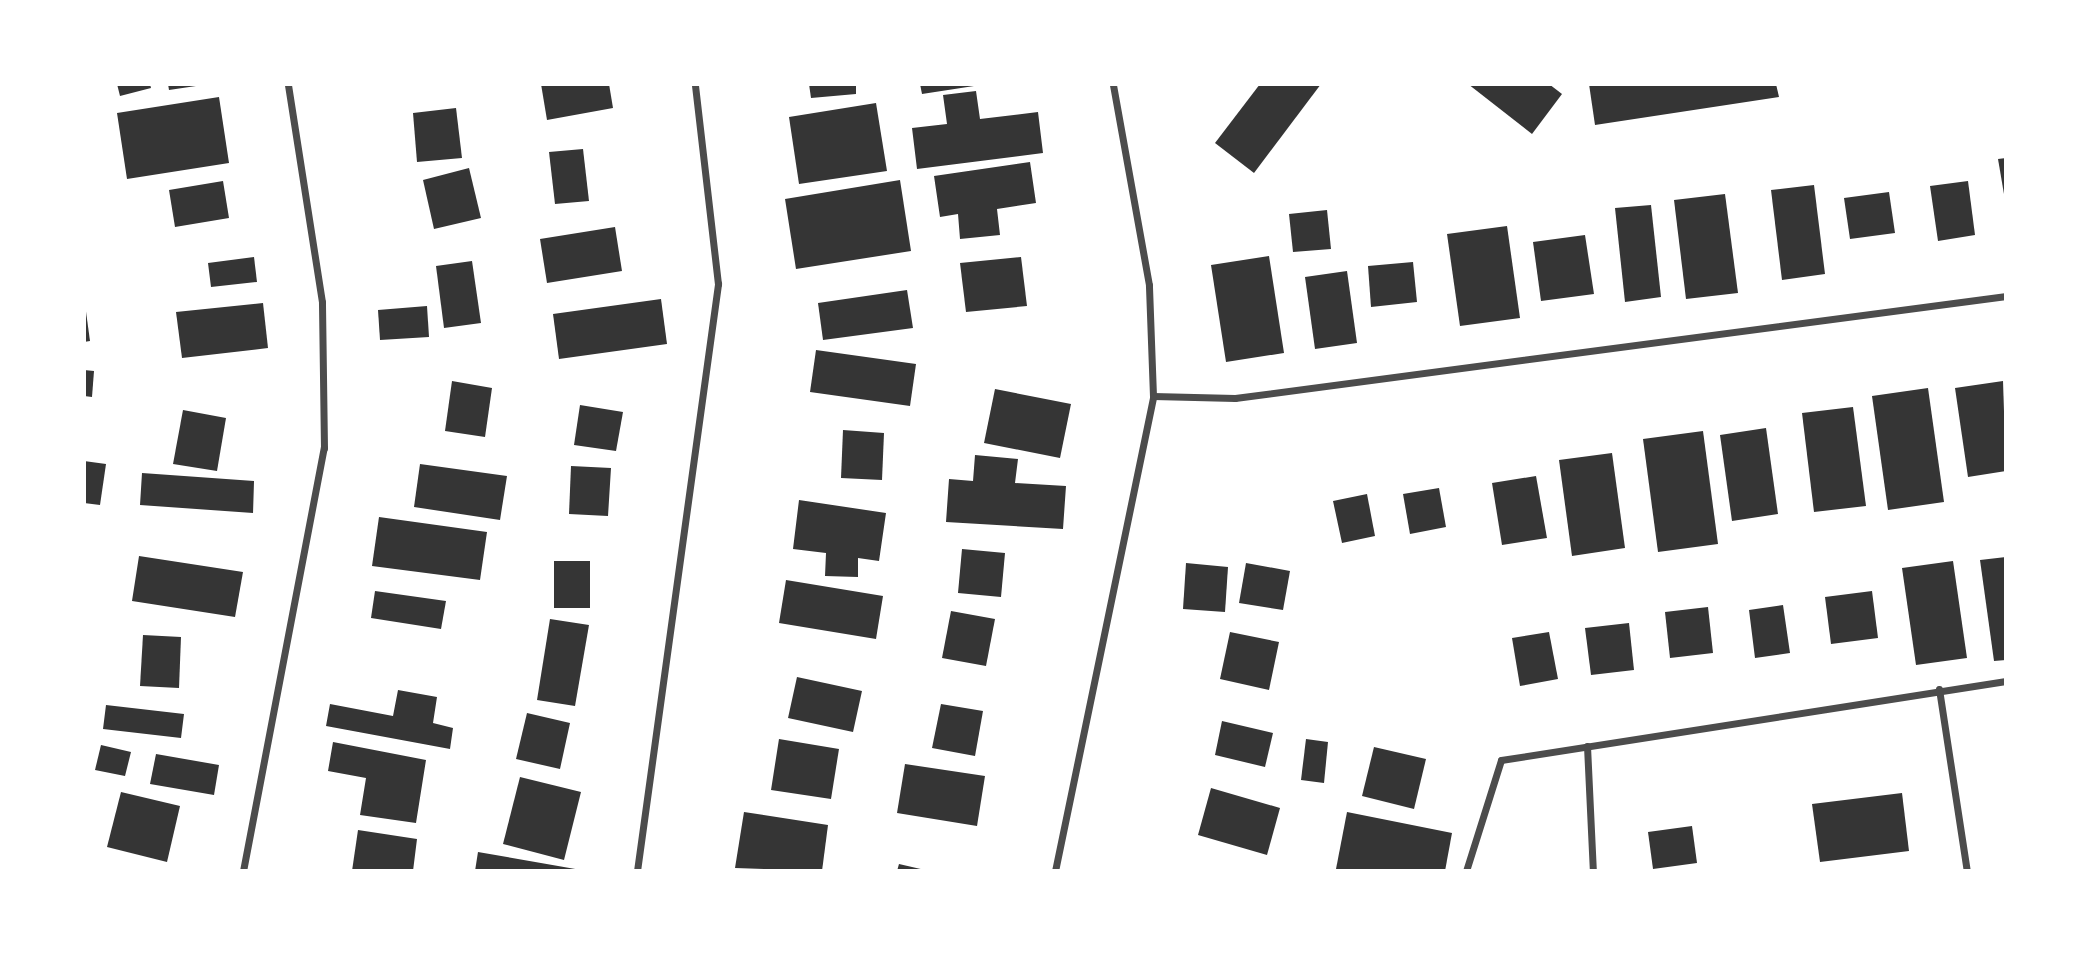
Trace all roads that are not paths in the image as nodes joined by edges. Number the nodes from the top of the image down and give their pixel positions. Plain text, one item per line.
1 (288, 84) edge
2 (695, 84) edge
3 (1113, 84) edge
4 (2006, 296) edge
5 (1153, 396) junction
6 (2006, 681) edge
7 (1940, 689) junction
8 (1587, 746) junction
9 (243, 871) edge
10 (637, 871) edge
11 (1055, 871) edge
12 (1466, 871) edge
13 (1593, 871) edge
14 (1966, 871) edge

1 - 9 street
2 - 10 street
3 - 5 street
4 - 5 street
5 - 11 street
6 - 7 street
7 - 8 street
7 - 14 street
8 - 12 street
8 - 13 street

